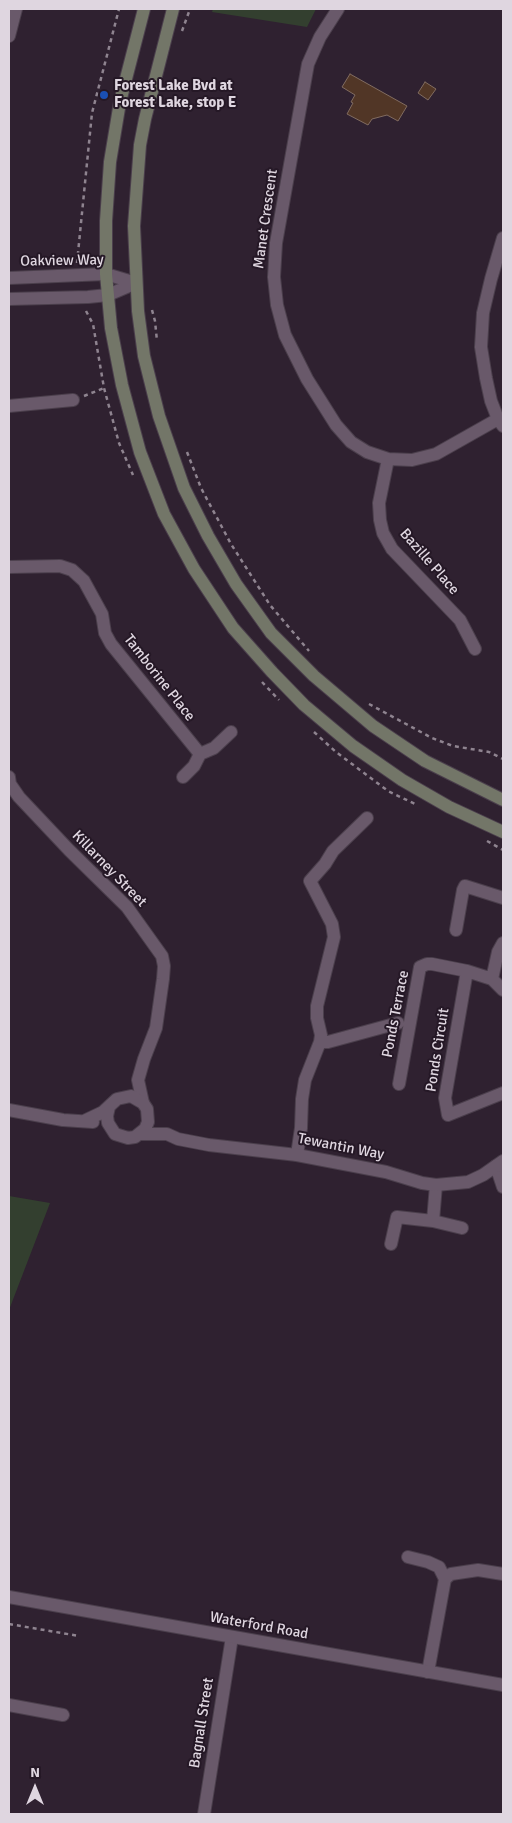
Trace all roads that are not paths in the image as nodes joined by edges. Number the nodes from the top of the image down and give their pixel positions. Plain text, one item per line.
1 (16, 9) edge
2 (144, 9) edge
3 (173, 9) edge
4 (338, 9) edge
5 (9, 36) edge
6 (503, 239) edge
7 (106, 274) junction
8 (9, 278) edge
9 (136, 283) junction
10 (108, 295) junction
11 (9, 299) edge
12 (73, 400) road end
13 (9, 406) edge
14 (501, 423) edge
15 (388, 460) junction
16 (9, 567) edge
17 (475, 649) dead end
18 (231, 732) dead end
19 (200, 754) junction
20 (9, 777) edge
21 (183, 777) dead end
22 (503, 800) edge
23 (368, 818) dead end
24 (503, 832) edge
25 (503, 898) edge
26 (456, 930) dead end
27 (503, 943) edge
28 (467, 971) junction
29 (492, 979) junction
30 (503, 990) edge
31 (398, 1023) dead end
32 (320, 1042) junction
33 (138, 1080) junction
34 (399, 1084) dead end
35 (503, 1093) edge
36 (124, 1096) junction
37 (143, 1103) junction
38 (109, 1107) junction
39 (9, 1110) edge
40 (149, 1116) junction
41 (84, 1121) junction
42 (109, 1126) junction
43 (140, 1134) junction
44 (167, 1134) junction
45 (297, 1155) junction
46 (500, 1164) edge
47 (436, 1185) junction
48 (503, 1187) edge
49 (433, 1221) junction
50 (462, 1228) dead end
51 (392, 1244) dead end
52 (408, 1557) dead end
53 (503, 1574) edge
54 (445, 1579) junction
55 (9, 1597) edge
56 (232, 1638) junction
57 (428, 1672) junction
58 (503, 1685) edge
59 (9, 1705) edge
60 (63, 1715) dead end
61 (204, 1814) edge

1 - 5 street
2 - 7 main road
3 - 9 main road
4 - 15 street, Manet Crescent
6 - 14 street
7 - 8 street, Oakview Way
7 - 9 street, Oakview Way
7 - 10 main road
9 - 10 street
9 - 22 main road
10 - 11 street
10 - 24 main road
12 - 13 street
14 - 15 street, Manet Crescent
15 - 17 street, Bazille Place
16 - 19 street, Tamborine Place
18 - 19 street
19 - 21 street
20 - 33 street, Killarney Street
23 - 32 street
25 - 26 street
27 - 29 street
28 - 29 street
28 - 34 street, Ponds Terrace
28 - 35 street, Ponds Circuit
29 - 30 street
31 - 32 street
32 - 45 street
33 - 36 street, Killarney Street
33 - 37 street, Killarney Street
36 - 37 street
36 - 38 street
37 - 40 street
38 - 41 street
38 - 42 street
39 - 41 street
40 - 43 street
40 - 44 street, Tewantin Way
41 - 42 street
42 - 43 street
43 - 44 street, Tewantin Way
44 - 45 street, Tewantin Way
45 - 47 street, Tewantin Way
46 - 47 street, Tewantin Way
46 - 48 street
47 - 49 street
49 - 50 street
49 - 51 street
52 - 54 street
53 - 54 street
54 - 57 street
55 - 56 street, Waterford Road
56 - 57 street, Waterford Road
56 - 61 street, Bagnall Street
57 - 58 street, Waterford Road
59 - 60 street

